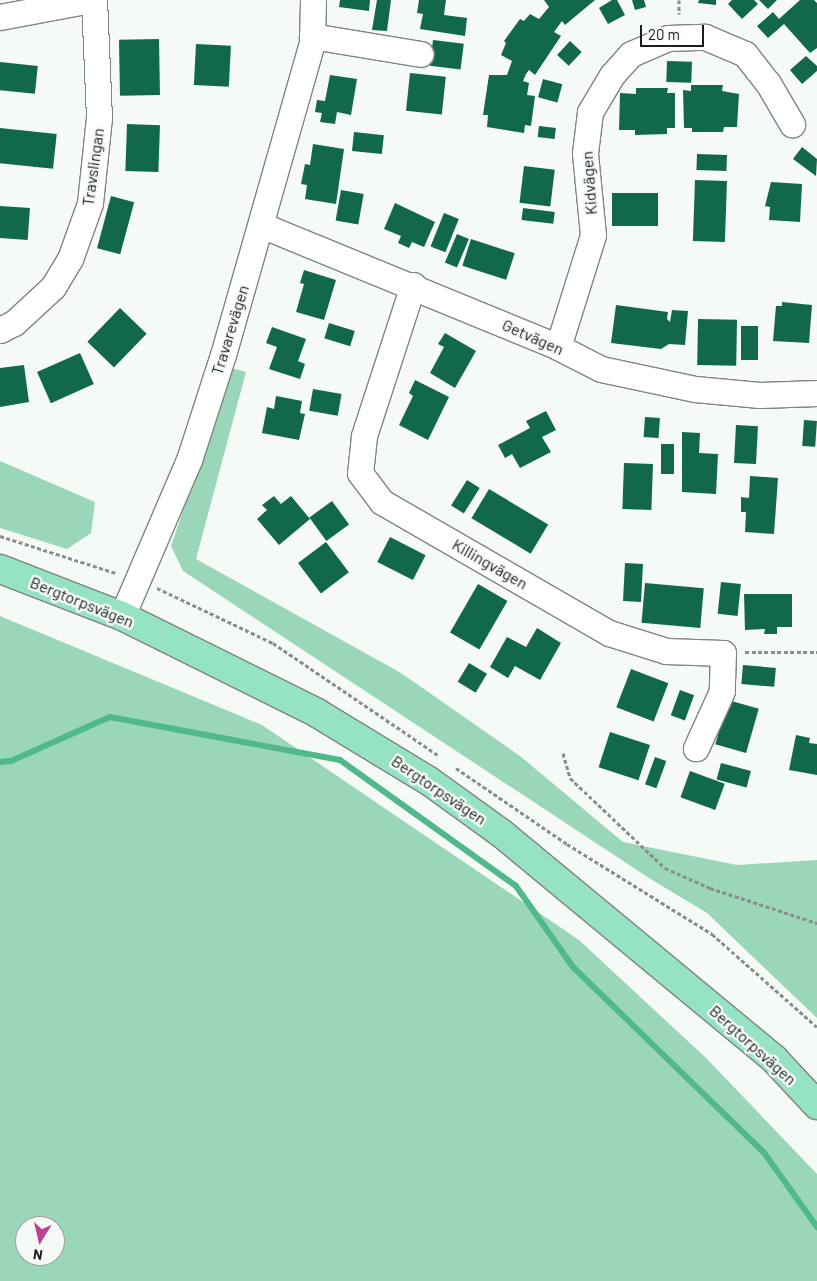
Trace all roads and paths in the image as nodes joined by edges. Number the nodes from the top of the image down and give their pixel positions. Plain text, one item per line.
1 (90, 0) edge
2 (94, 0) edge
3 (308, 0) edge
4 (0, 17) edge
5 (312, 36) junction
6 (420, 54) dead end
7 (792, 124) dead end
8 (261, 225) junction
9 (413, 285) junction
10 (0, 330) edge
11 (558, 347) junction
12 (817, 393) edge
13 (0, 536) edge
14 (0, 569) edge
15 (137, 579) junction
16 (122, 616) junction
17 (817, 652) edge
18 (724, 653) junction
19 (696, 748) dead end
20 (563, 753) dead end
21 (817, 923) edge
22 (817, 1105) edge

1 - 4 street
2 - 10 street, Travslingan
3 - 5 street, Travarevägen
5 - 6 street
5 - 8 street, Travarevägen
7 - 11 street, Kidvägen
8 - 9 street, Getvägen
8 - 15 street, Travarevägen
9 - 11 street, Getvägen
9 - 18 street, Killingvägen
11 - 12 street, Getvägen
13 - 15 path
14 - 16 main road, Bergtorpsvägen
15 - 16 street, Travarevägen
16 - 22 main road, Bergtorpsvägen
17 - 18 path
18 - 19 street
20 - 21 path

